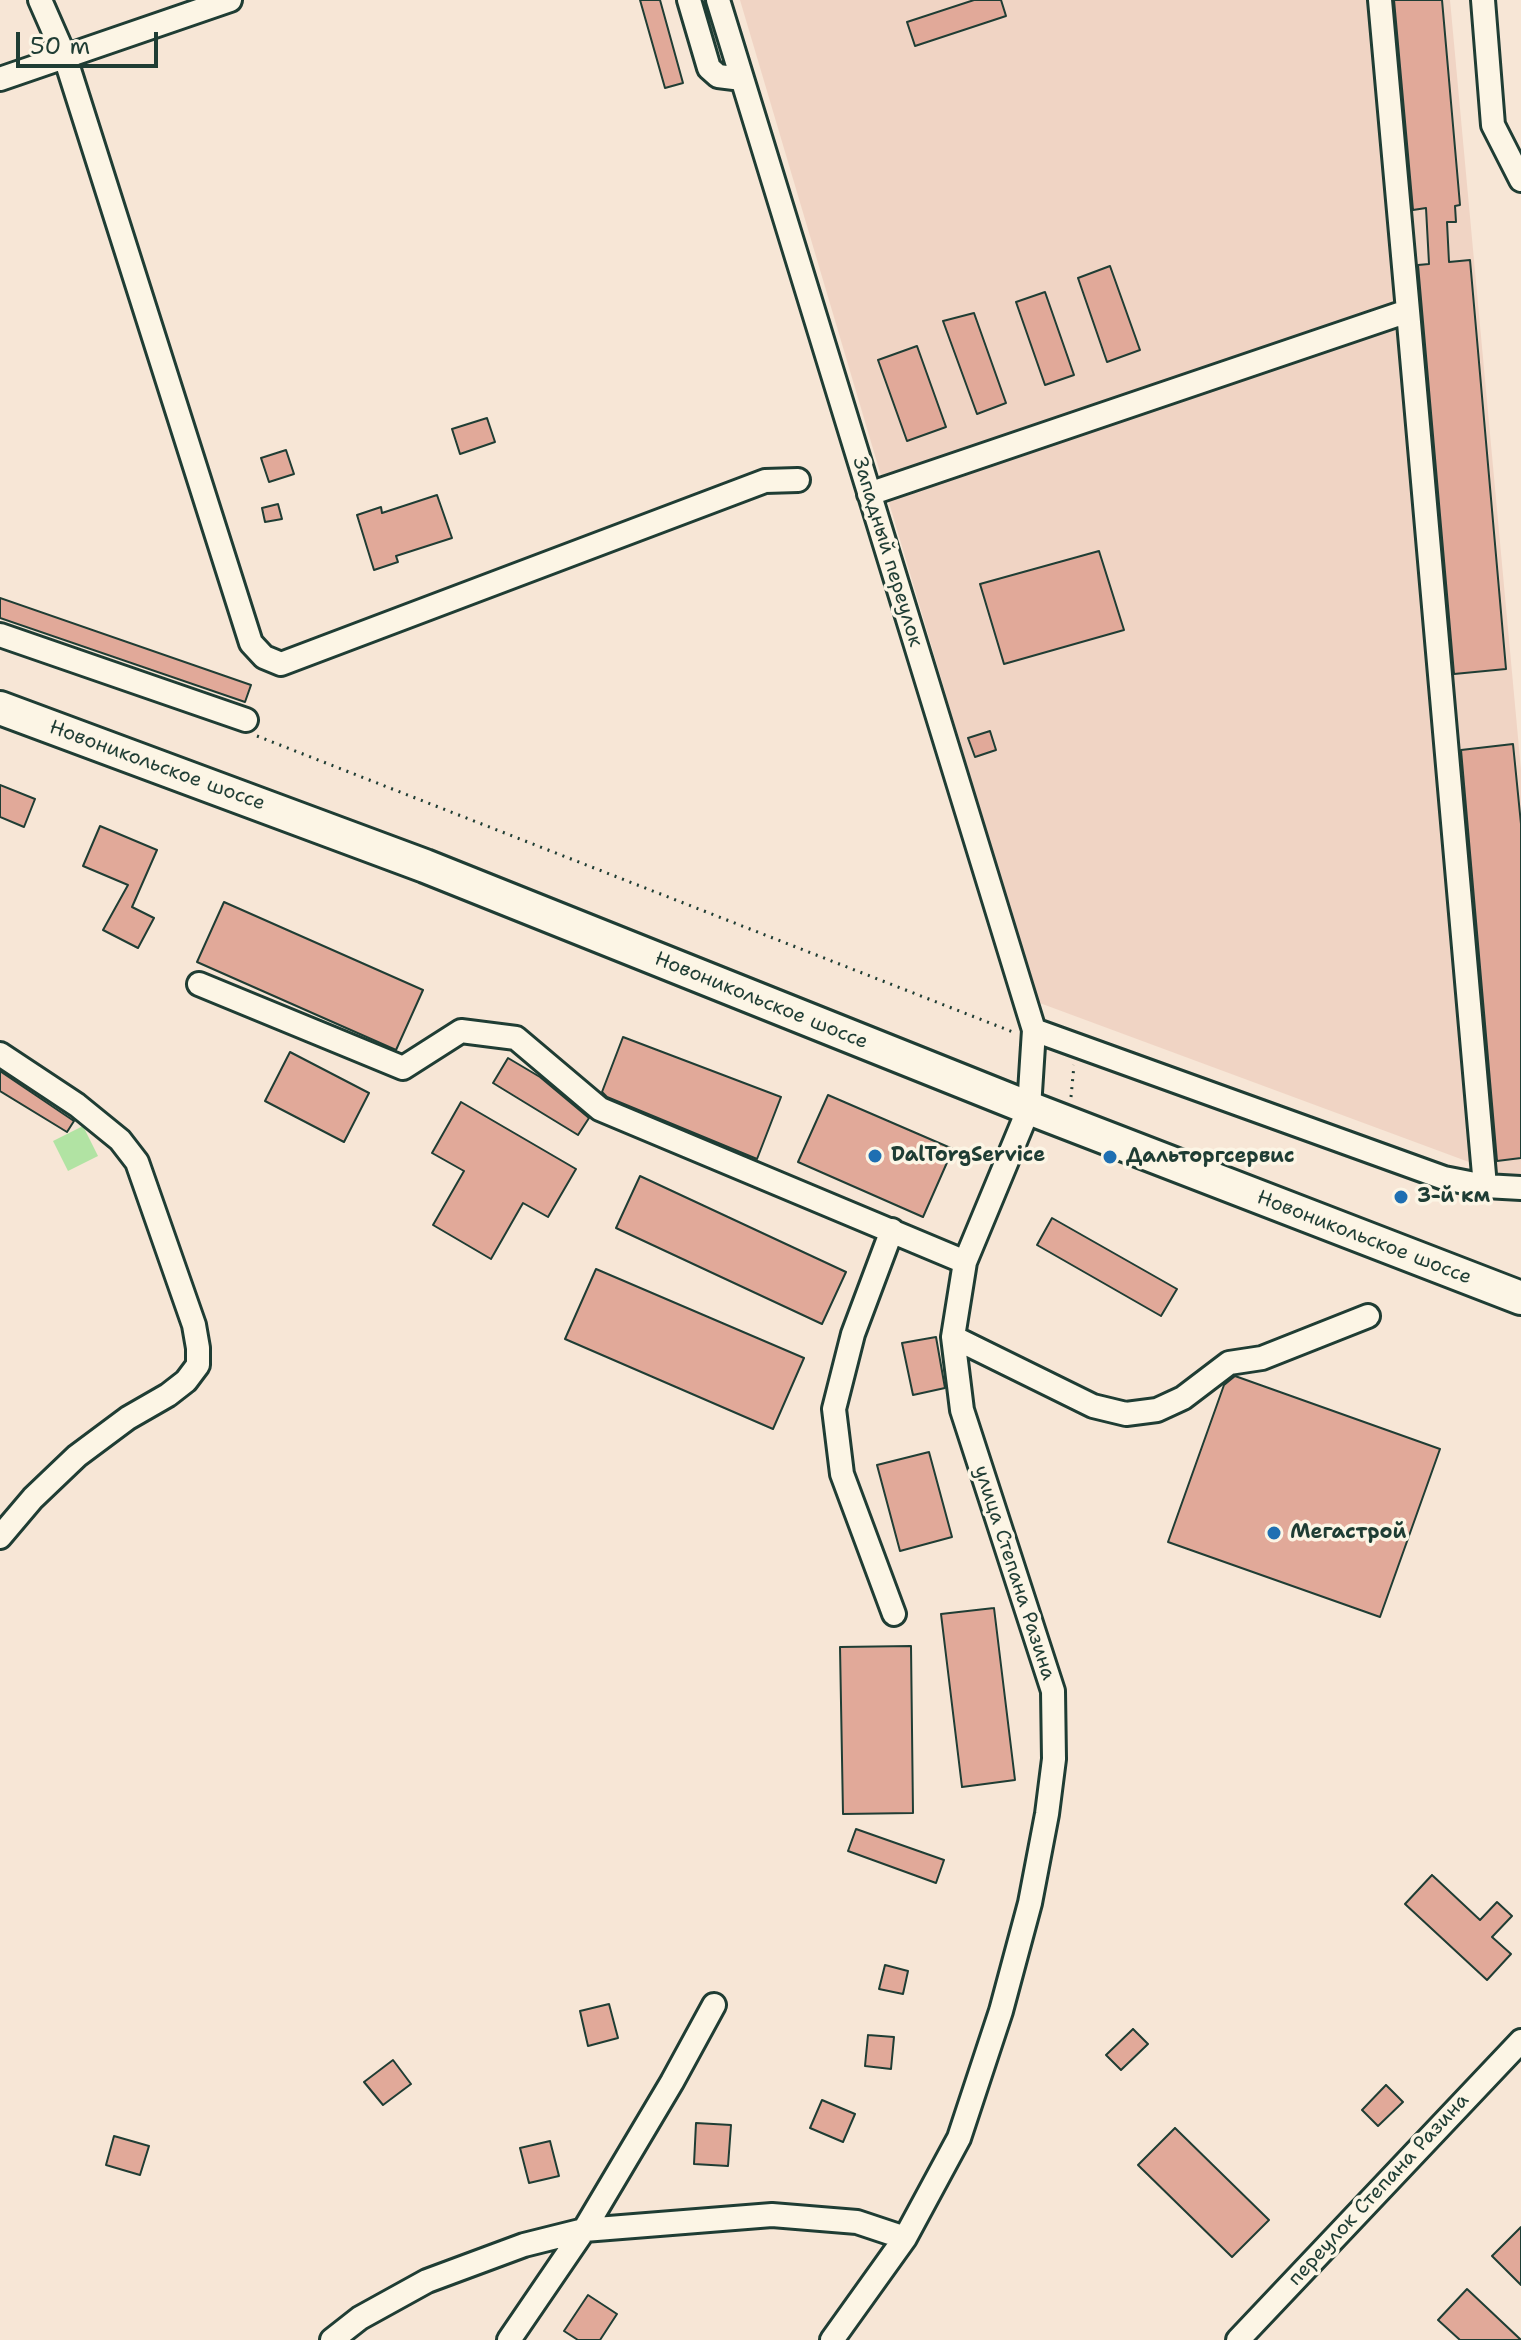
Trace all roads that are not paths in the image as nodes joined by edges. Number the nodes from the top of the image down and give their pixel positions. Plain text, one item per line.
1 (40, 0) edge
2 (230, 0) edge
3 (689, 0) edge
4 (718, 0) edge
5 (1380, 0) edge
6 (1483, 0) edge
7 (65, 57) junction
8 (0, 79) edge
9 (742, 79) junction
10 (1521, 180) edge
11 (1408, 311) junction
12 (798, 480) dead end
13 (869, 494) junction
14 (0, 635) edge
15 (0, 708) edge
16 (246, 726) road end
17 (199, 984) dead end
18 (1034, 1036) junction
19 (0, 1054) edge
20 (1029, 1108) junction
21 (1485, 1186) junction
22 (1521, 1188) edge
23 (892, 1230) junction
24 (965, 1262) junction
25 (1521, 1298) edge
26 (1368, 1316) dead end
27 (953, 1337) junction
28 (0, 1537) edge
29 (894, 1614) dead end
30 (714, 2005) dead end
31 (1521, 2041) edge
32 (584, 2230) junction
33 (905, 2238) junction
34 (332, 2340) edge
35 (509, 2340) edge
36 (832, 2340) edge
37 (1238, 2340) edge

1 - 7 street
2 - 7 street
3 - 9 street
4 - 9 street, Западный переулок
5 - 11 street
6 - 10 street
7 - 8 street
7 - 12 street
9 - 13 street, Западный переулок
11 - 13 street
11 - 21 street
13 - 18 street, Западный переулок
14 - 16 street
15 - 20 highway, Новоникольское шоссе
17 - 23 street
18 - 20 street, Западный переулок
18 - 21 street
19 - 28 street
20 - 24 street, улица Степана Разина
20 - 25 highway, Новоникольское шоссе
21 - 22 street
23 - 24 street
23 - 29 street
24 - 27 street, улица Степана Разина
26 - 27 street
27 - 33 street, улица Степана Разина
30 - 32 street
31 - 37 street, переулок Степана Разина
32 - 33 street
32 - 34 street
32 - 35 street
33 - 36 street, улица Степана Разина

